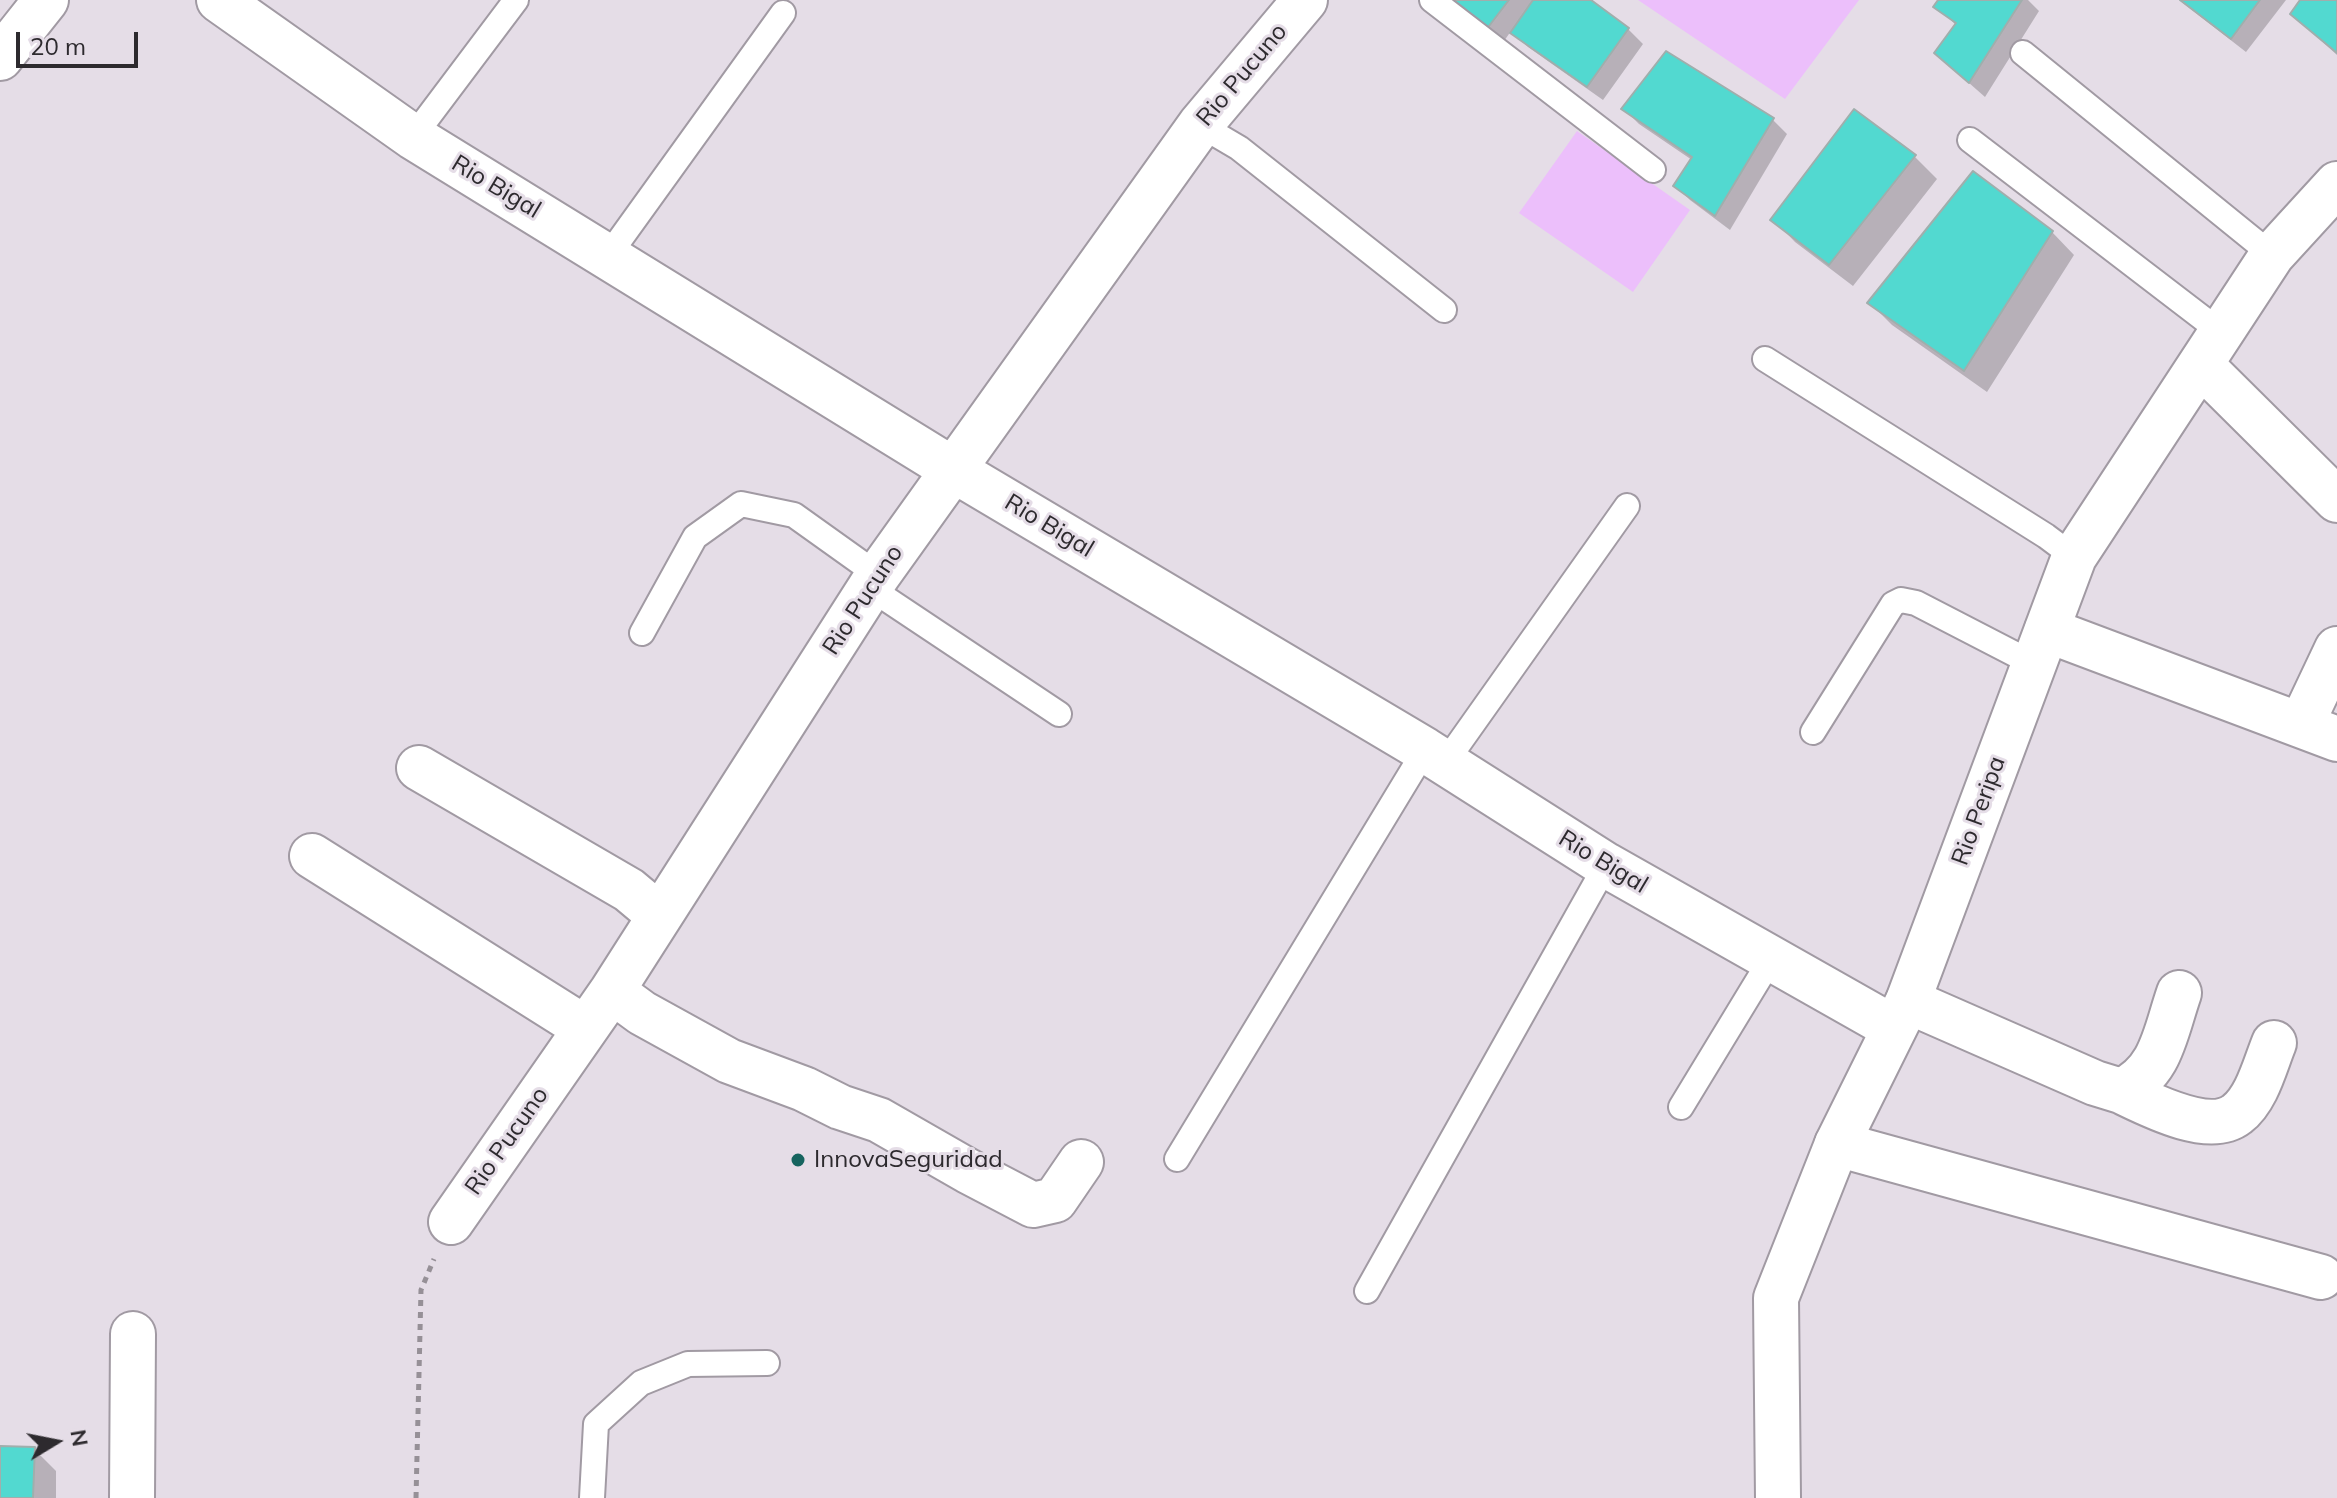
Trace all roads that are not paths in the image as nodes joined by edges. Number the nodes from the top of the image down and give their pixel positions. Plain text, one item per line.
1 (46, 0) edge
2 (219, 0) edge
3 (516, 0) edge
4 (1305, 0) edge
5 (1432, 0) edge
6 (783, 13) dead end
7 (2023, 53) dead end
8 (0, 58) edge
9 (1200, 125) junction
10 (413, 137) junction
11 (1970, 140) dead end
12 (1653, 170) dead end
13 (2337, 184) edge
14 (2272, 255) junction
15 (608, 256) junction
16 (1444, 310) dead end
17 (2212, 349) junction
18 (1765, 359) dead end
19 (952, 469) junction
20 (2337, 500) edge
21 (1627, 506) dead end
22 (2074, 557) junction
23 (874, 582) junction
24 (642, 633) dead end
25 (2040, 647) junction
26 (2337, 649) edge
27 (1059, 714) dead end
28 (1813, 732) dead end
29 (2319, 732) edge
30 (1435, 757) junction
31 (419, 768) dead end
32 (312, 856) dead end
33 (1606, 865) junction
34 (660, 916) junction
35 (1771, 959) junction
36 (612, 991) junction
37 (2179, 993) dead end
38 (1901, 1015) junction
39 (585, 1028) junction
40 (2274, 1043) dead end
41 (2121, 1091) junction
42 (1681, 1107) dead end
43 (1837, 1144) junction
44 (1177, 1159) dead end
45 (1081, 1162) dead end
46 (451, 1222) dead end
47 (2321, 1277) dead end
48 (1367, 1291) dead end
49 (133, 1334) dead end
50 (767, 1363) dead end
51 (132, 1498) edge
52 (592, 1498) edge
53 (1778, 1498) edge

1 - 8 street
2 - 10 street, Rio Bigal
3 - 10 lane
4 - 9 street, Rio Pucuno
5 - 12 lane
6 - 15 lane
7 - 14 lane
9 - 16 lane
9 - 19 street, Rio Pucuno
10 - 15 street, Rio Bigal
11 - 17 lane
13 - 14 street, Rio Peripa
14 - 17 street, Rio Peripa
15 - 19 street, Rio Bigal
17 - 20 street
17 - 22 street, Rio Peripa
18 - 22 lane
19 - 23 street, Rio Pucuno
19 - 30 street, Rio Bigal
21 - 30 lane
22 - 25 street, Rio Peripa
23 - 24 lane
23 - 27 lane
23 - 34 street, Rio Pucuno
25 - 28 lane
25 - 29 street
25 - 38 street, Rio Peripa
26 - 29 street
30 - 33 street, Rio Bigal
30 - 44 lane
31 - 34 street
32 - 39 street
33 - 35 street, Rio Bigal
33 - 48 lane
34 - 36 street, Rio Pucuno
35 - 38 street, Rio Bigal
35 - 42 lane
36 - 39 street, Rio Pucuno
36 - 45 street
37 - 41 street
38 - 41 street, Rio Bigal
38 - 43 street, Rio Peripa
39 - 46 street, Rio Pucuno
40 - 41 street, Rio Bigal
43 - 47 street
43 - 53 street, Rio Peripa
49 - 51 street
50 - 52 lane

